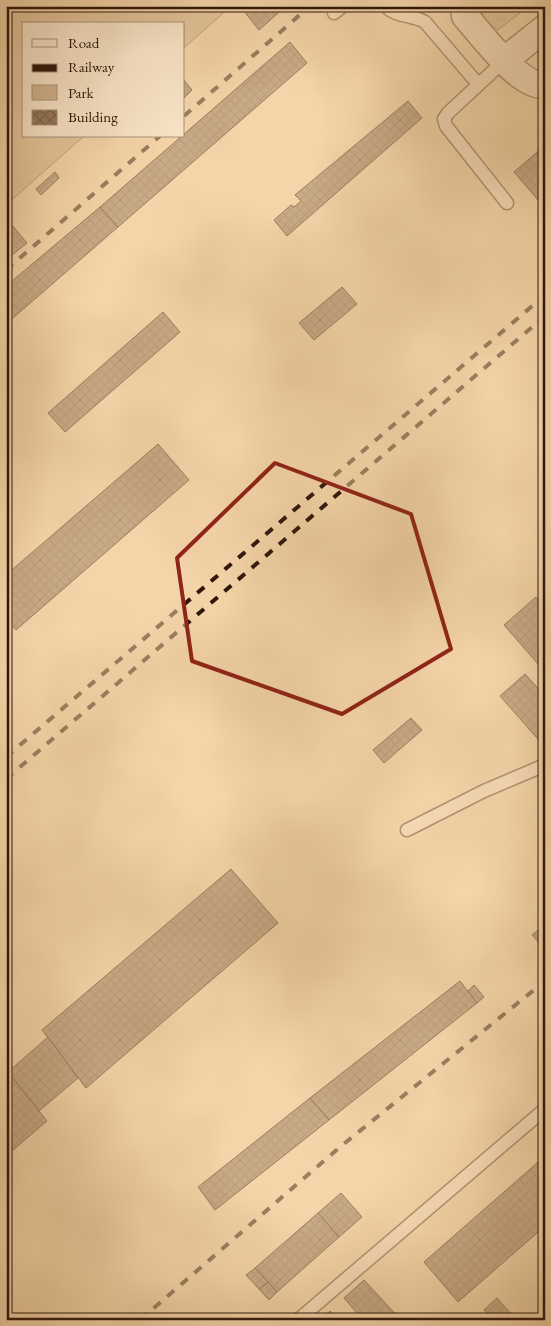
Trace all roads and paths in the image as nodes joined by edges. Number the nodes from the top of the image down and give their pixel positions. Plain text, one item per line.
1 (385, 6) edge
2 (464, 6) edge
3 (545, 28) edge
4 (505, 60) junction
5 (478, 84) junction
6 (545, 85) edge
7 (508, 203) dead end
8 (545, 766) edge
9 (407, 830) dead end
10 (545, 1109) edge
11 (298, 1320) edge

1 - 5 lane
2 - 4 street
3 - 4 street
4 - 5 lane
4 - 6 street
5 - 7 lane
8 - 9 lane
10 - 11 lane

